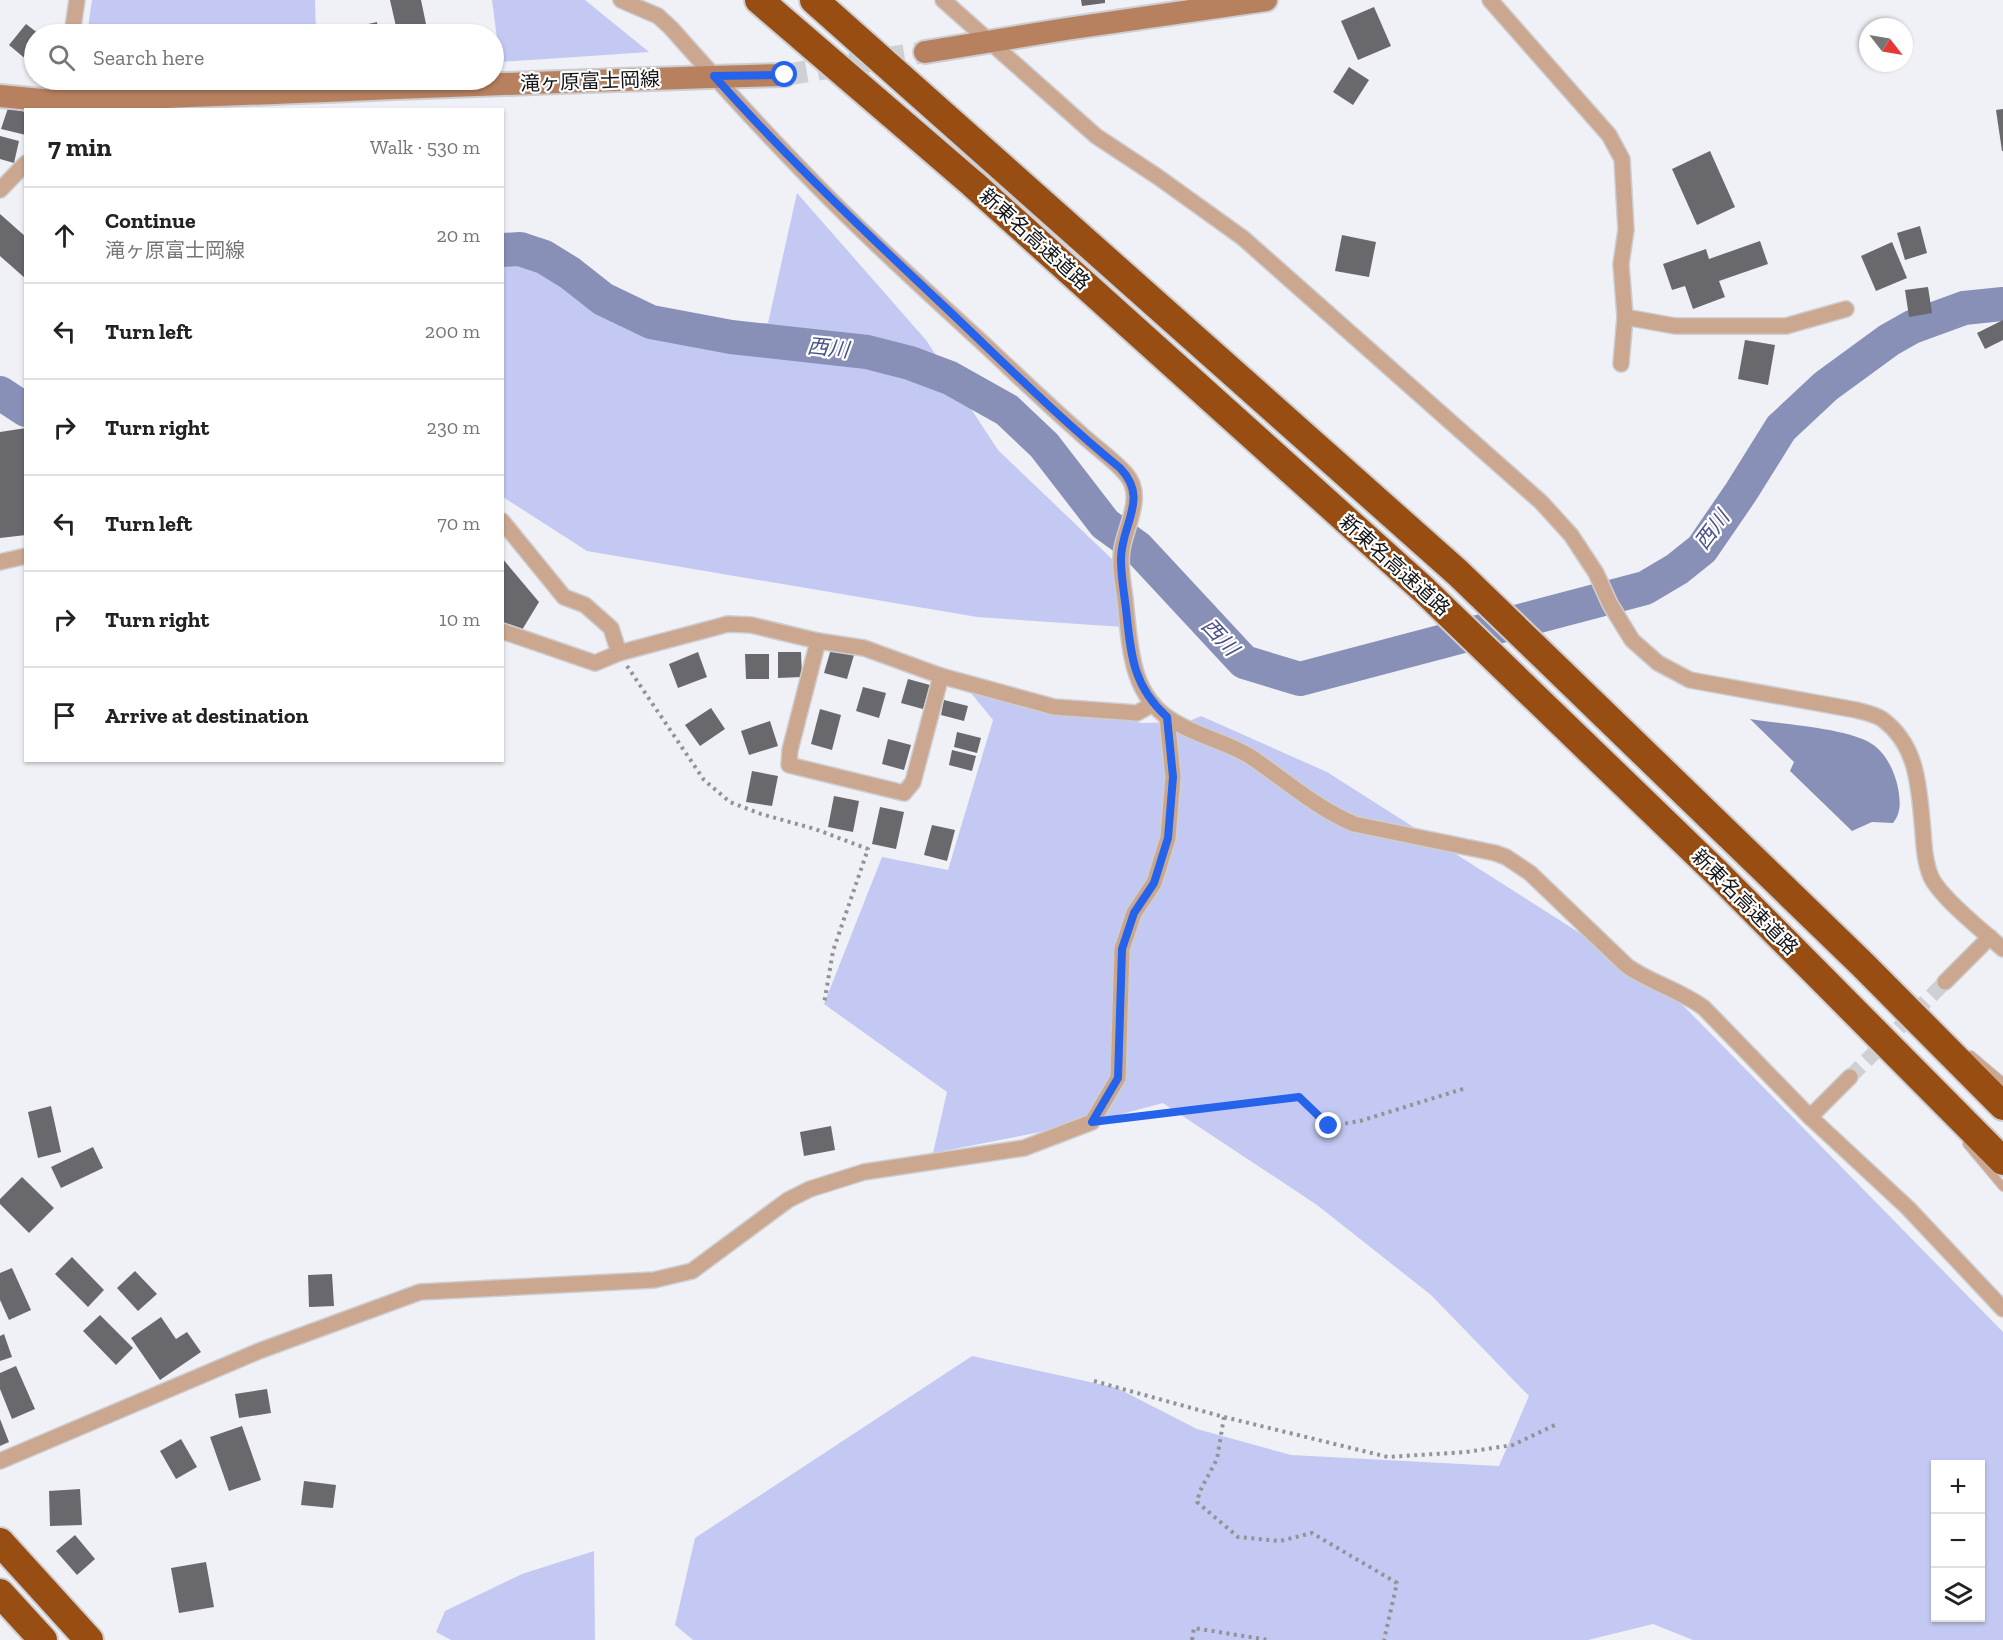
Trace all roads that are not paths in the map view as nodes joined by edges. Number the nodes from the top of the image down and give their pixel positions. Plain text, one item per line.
1 (77, 0) edge
2 (621, 0) edge
3 (759, 0) edge
4 (814, 0) edge
5 (943, 0) edge
6 (1266, 0) edge
7 (1490, 0) edge
8 (73, 24) edge
9 (990, 41) junction
10 (925, 52) tunnel mouth
11 (785, 75) tunnel mouth
12 (714, 76) junction
13 (504, 84) edge
14 (55, 90) edge
15 (389, 90) edge
16 (0, 96) edge
17 (50, 105) edge
18 (24, 165) edge
19 (0, 190) edge
20 (1846, 309) dead end
21 (1625, 317) junction
22 (1621, 363) dead end
23 (504, 522) edge
24 (24, 556) edge
25 (0, 562) edge
26 (504, 633) edge
27 (818, 641) junction
28 (619, 653) junction
29 (941, 676) junction
30 (1153, 704) junction
31 (1167, 717) junction
32 (1990, 937) junction
33 (2003, 949) edge
34 (1862, 964) junction
35 (1945, 982) tunnel mouth
36 (1933, 1023) dead end
37 (1867, 1024) junction
38 (1968, 1052) dead end
39 (1850, 1077) tunnel mouth
40 (2003, 1082) edge
41 (1935, 1106) dead end
42 (2003, 1106) edge
43 (1810, 1117) junction
44 (1958, 1133) dead end
45 (2003, 1161) edge
46 (2003, 1187) edge
47 (2003, 1309) edge
48 (0, 1461) edge
49 (0, 1542) edge
50 (0, 1593) edge
51 (43, 1640) edge
52 (89, 1640) edge

1 - 8 street
2 - 12 street
3 - 37 highway, 新東名高速道路
4 - 34 highway, 新東名高速道路
5 - 9 street
6 - 9 main road
7 - 21 street
9 - 10 main road
9 - 32 street
11 - 12 main road, 滝ヶ原富士岡線
12 - 13 main road, 滝ヶ原富士岡線
12 - 30 street
14 - 17 street
15 - 17 main road, 滝ヶ原富士岡線
16 - 17 main road, 滝ヶ原富士岡線
18 - 19 street
20 - 21 street
21 - 22 street
23 - 28 street
24 - 25 street
26 - 28 street
27 - 28 street
27 - 29 street
27 - 29 street
29 - 30 street
30 - 31 street
31 - 43 street
31 - 48 street
32 - 33 street
32 - 35 street
34 - 36 lane
34 - 42 highway, 新東名高速道路
37 - 41 lane
37 - 45 highway, 新東名高速道路
38 - 40 lane
39 - 43 street
43 - 47 street
44 - 46 lane
49 - 52 highway
50 - 51 highway

